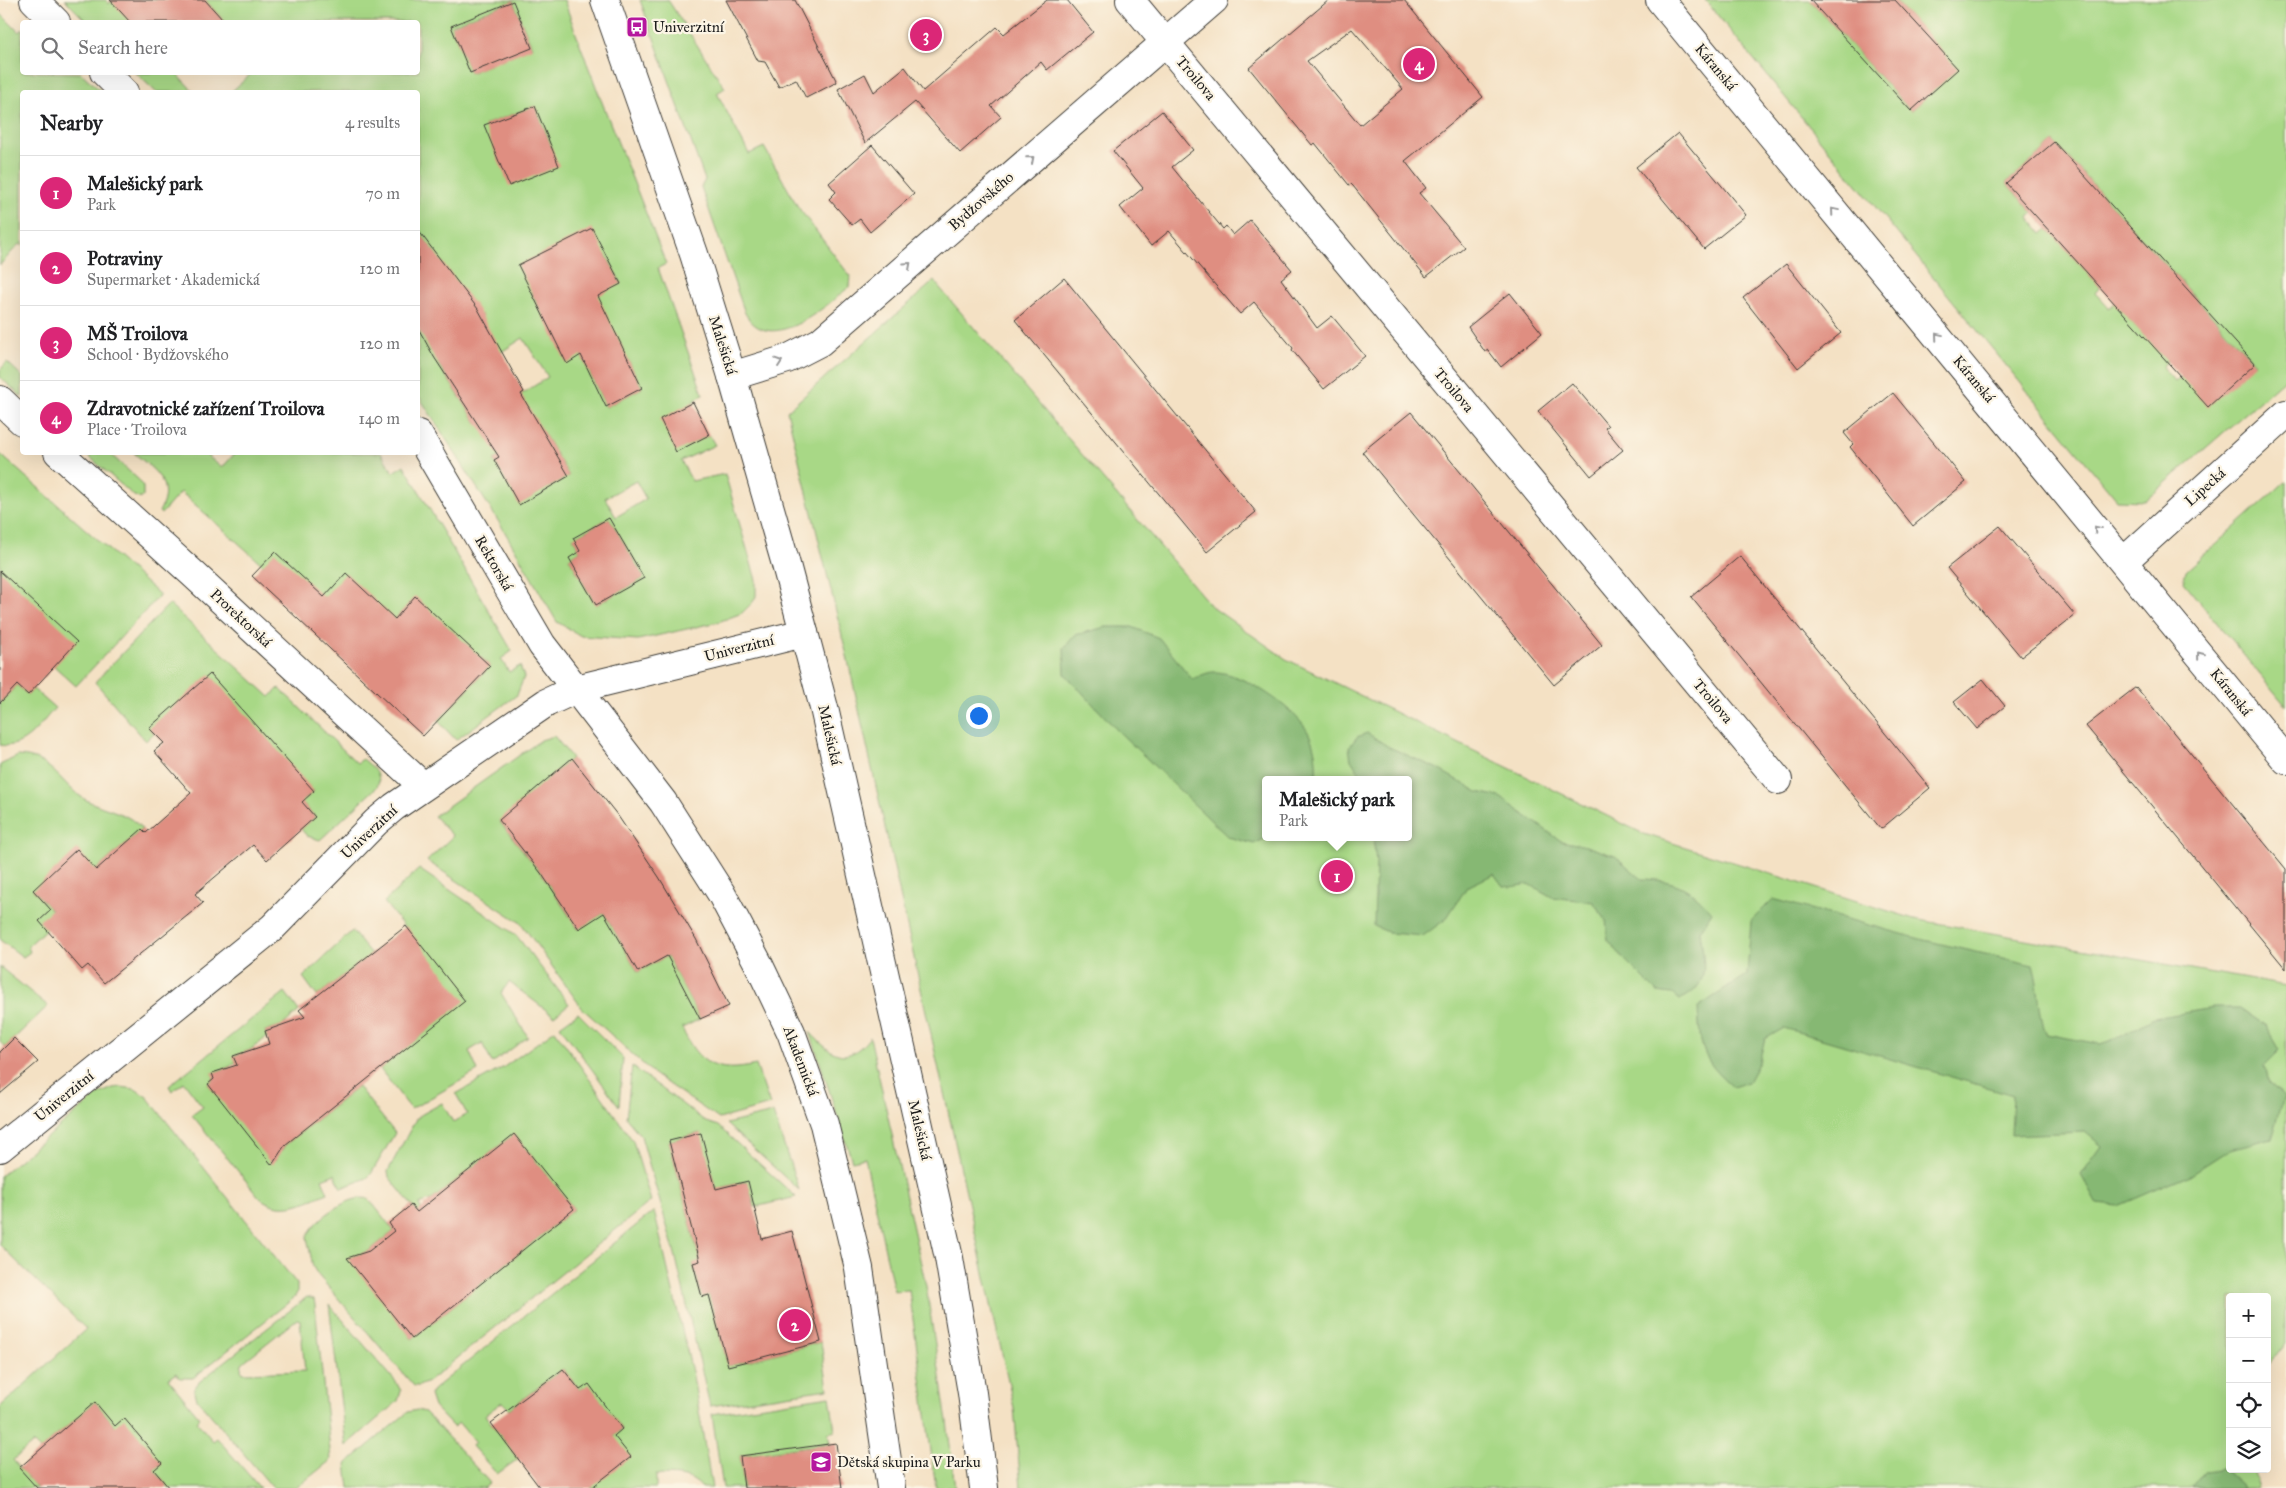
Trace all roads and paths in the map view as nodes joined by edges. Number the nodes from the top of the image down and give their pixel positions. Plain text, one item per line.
1 (34, 0) edge
2 (605, 0) edge
3 (1130, 0) edge
4 (1214, 0) edge
5 (1660, 0) edge
6 (54, 20) edge
7 (1166, 42) junction
8 (107, 75) edge
9 (122, 90) edge
10 (732, 376) junction
11 (0, 400) edge
12 (2286, 414) edge
13 (20, 419) edge
14 (420, 437) edge
15 (61, 455) edge
16 (2124, 561) junction
17 (804, 633) junction
18 (576, 689) junction
19 (2286, 760) edge
20 (1778, 780) dead end
21 (423, 786) junction
22 (0, 1148) edge
23 (891, 1488) edge
24 (984, 1488) edge

1 - 6 street
2 - 10 street, Malešická
3 - 7 street, Troilova
4 - 7 street, Bydžovského
16 -> 5 street, Káranská
10 -> 7 street, Bydžovského
7 - 20 street, Troilova
8 - 9 street
10 - 17 street, Malešická
11 - 13 street
12 - 16 street, Lipecká
14 - 18 street, Rektorská
15 - 21 street, Prorektorská
19 -> 16 street, Káranská
17 - 18 street, Univerzitní
17 - 24 street, Malešická
18 - 21 street, Univerzitní
18 - 23 street, Akademická
21 - 22 street, Univerzitní

